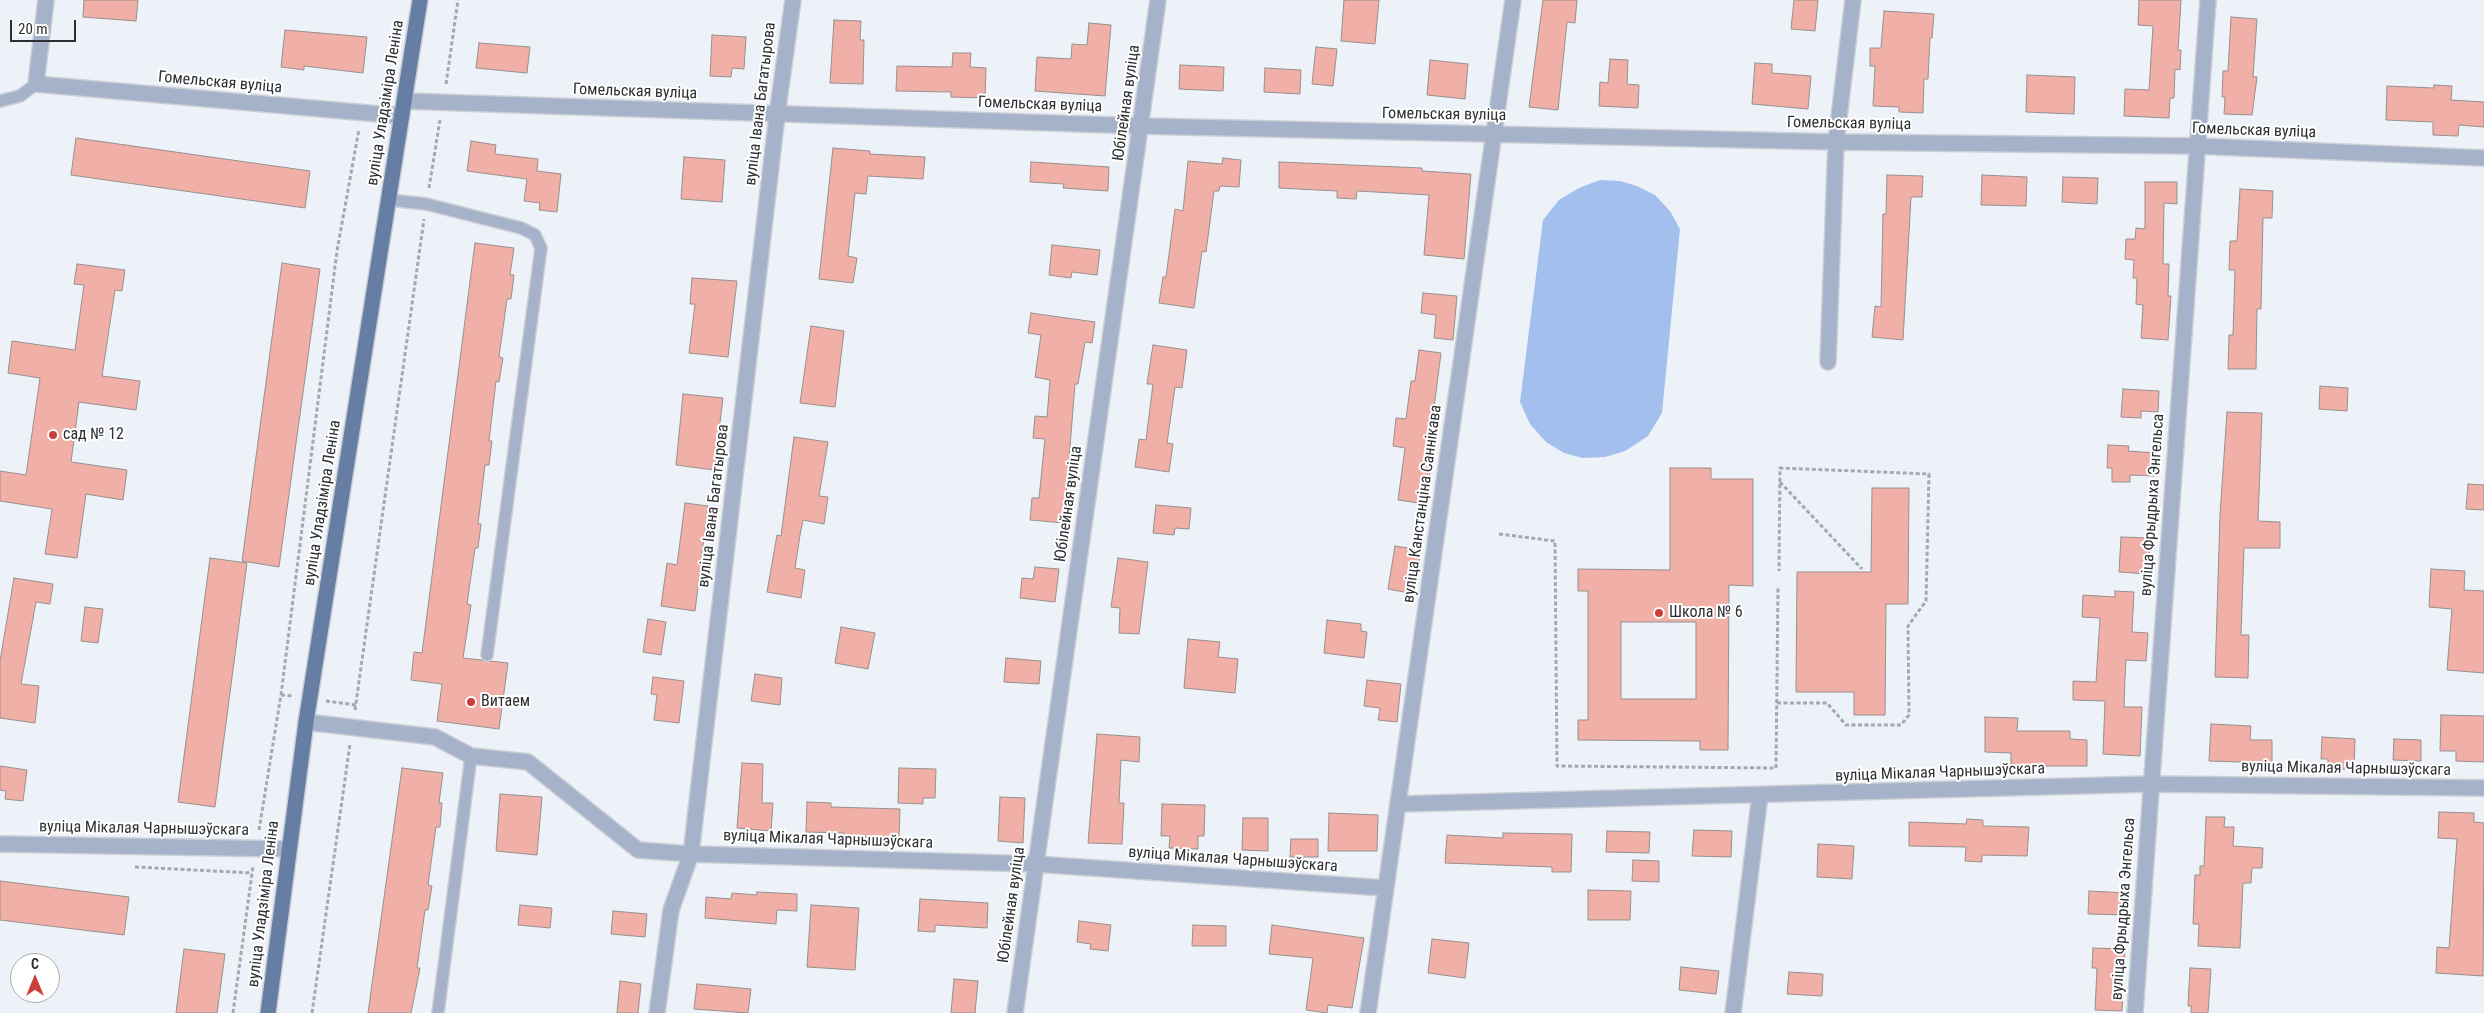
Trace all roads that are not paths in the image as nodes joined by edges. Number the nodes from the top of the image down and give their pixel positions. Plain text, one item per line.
1 (46, 0) edge
2 (420, 0) edge
3 (793, 0) edge
4 (1158, 0) edge
5 (1512, 0) edge
6 (1853, 0) edge
7 (2208, 0) edge
8 (36, 84) junction
9 (0, 101) edge
10 (403, 109) junction
11 (777, 115) junction
12 (1141, 126) junction
13 (1493, 134) junction
14 (1836, 142) junction
15 (2195, 146) junction
16 (2484, 158) edge
17 (389, 200) junction
18 (1828, 362) dead end
19 (488, 655) dead end
20 (306, 722) junction
21 (471, 756) junction
22 (2150, 784) junction
23 (2484, 788) edge
24 (1760, 795) junction
25 (1398, 804) junction
26 (0, 844) edge
27 (288, 849) junction
28 (691, 854) junction
29 (1035, 864) junction
30 (1385, 888) junction
31 (268, 1013) edge
32 (438, 1013) edge
33 (657, 1013) edge
34 (1016, 1013) edge
35 (1368, 1013) edge
36 (1733, 1013) edge
37 (2135, 1013) edge

1 - 8 street
2 - 10 main road, вуліца Уладзіміра Леніна
3 - 11 street, вуліца Івана Багатырова
4 - 12 street, Юбілейная вуліца
5 - 13 street, вуліца Канстанціна Саннікава
6 - 14 street
7 - 15 street, вуліца Фрыдрыха Энгельса
8 - 9 lane
8 - 10 street, Гомельская вуліца
10 - 11 street, Гомельская вуліца
10 - 17 main road, вуліца Уладзіміра Леніна
11 - 12 street, Гомельская вуліца
11 - 28 street, вуліца Івана Багатырова
12 - 13 street, Гомельская вуліца
12 - 29 street, Юбілейная вуліца
13 - 14 street, Гомельская вуліца
13 - 25 street, вуліца Канстанціна Саннікава
14 - 15 street, Гомельская вуліца
14 - 18 street
15 - 16 street, Гомельская вуліца
15 - 22 street, вуліца Фрыдрыха Энгельса
17 - 19 lane
17 - 20 main road, вуліца Уладзіміра Леніна
20 - 21 street, вуліца Мікалая Чарнышэўскага
20 - 27 main road, вуліца Уладзіміра Леніна
21 - 28 street, вуліца Мікалая Чарнышэўскага
21 - 32 lane
22 - 23 street, вуліца Мікалая Чарнышэўскага
22 - 24 street, вуліца Мікалая Чарнышэўскага
22 - 37 street, вуліца Фрыдрыха Энгельса
24 - 25 street, вуліца Мікалая Чарнышэўскага
24 - 36 street
25 - 30 street, вуліца Канстанціна Саннікава
26 - 27 street, вуліца Мікалая Чарнышэўскага
27 - 31 main road, вуліца Уладзіміра Леніна
28 - 29 street, вуліца Мікалая Чарнышэўскага
28 - 33 street, вуліца Івана Багатырова
29 - 30 street, вуліца Мікалая Чарнышэўскага
29 - 34 street, Юбілейная вуліца
30 - 35 street, вуліца Канстанціна Саннікава

